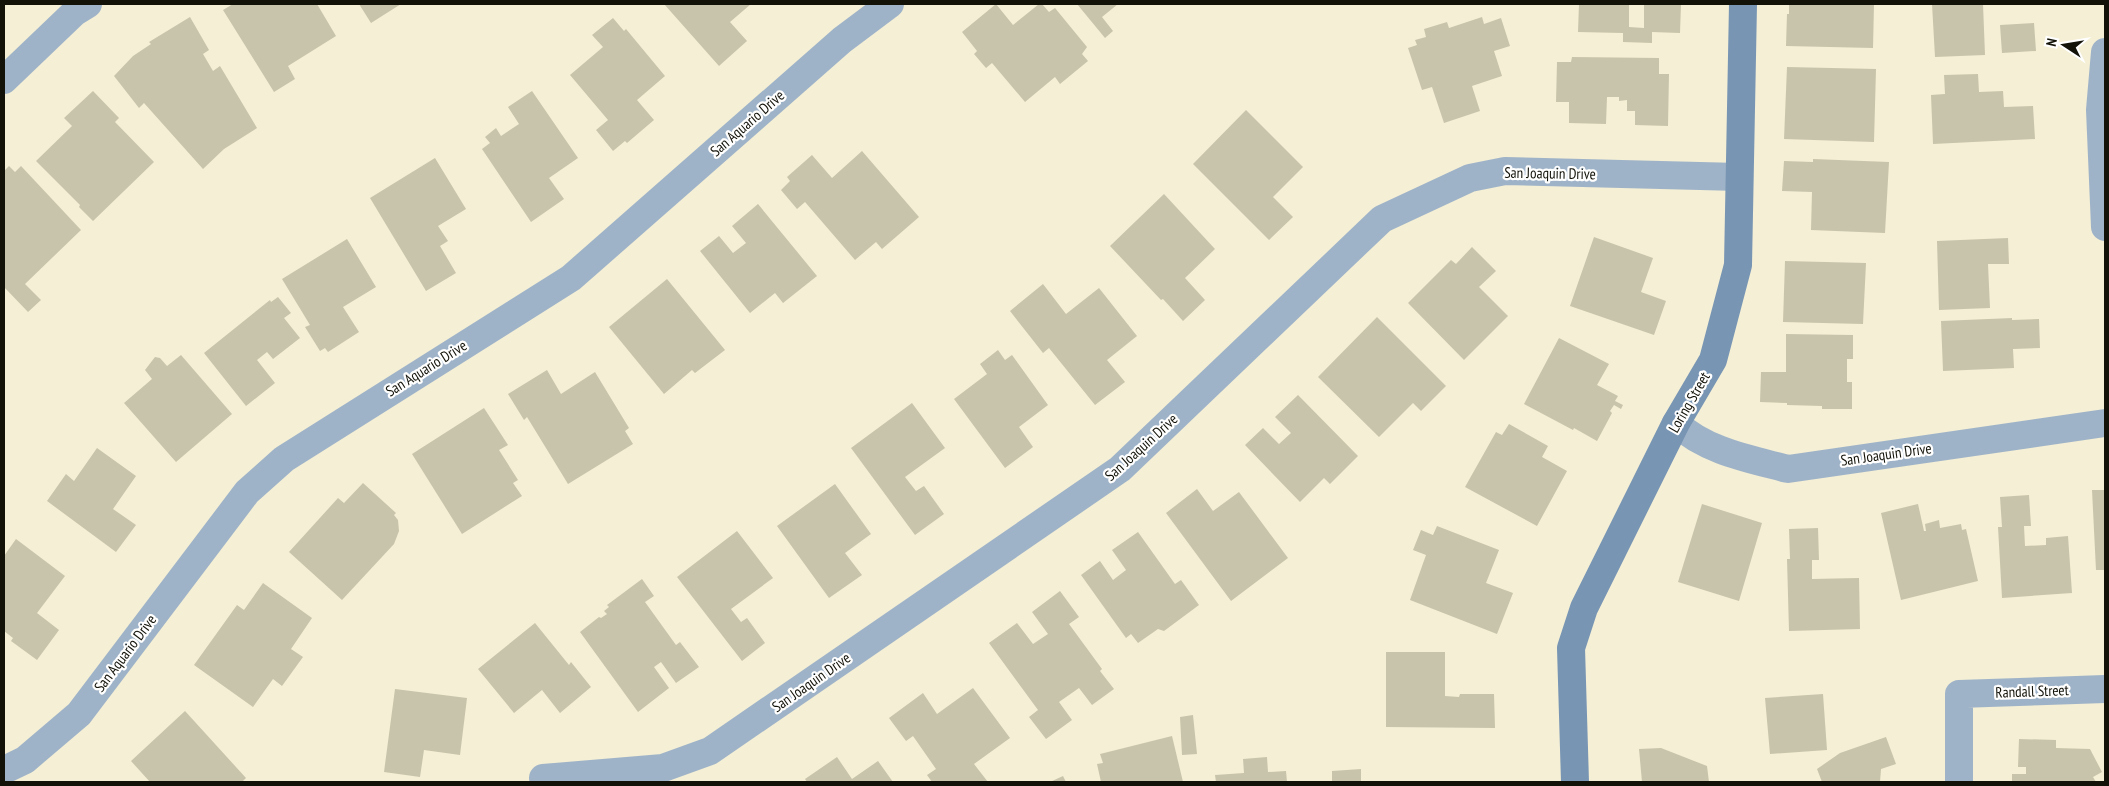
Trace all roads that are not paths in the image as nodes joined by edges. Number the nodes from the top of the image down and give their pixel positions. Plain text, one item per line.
1 (88, 4) edge
2 (890, 4) edge
3 (1743, 4) edge
4 (2105, 52) edge
5 (4, 80) edge
6 (1738, 177) junction
7 (2105, 227) edge
8 (1676, 423) junction
9 (2105, 423) edge
10 (2105, 689) edge
11 (4, 770) edge
12 (543, 778) dead end
13 (1575, 782) edge
14 (1959, 782) edge

1 - 5 street
2 - 11 street, San Aquario Drive
3 - 6 street, Loring Street
4 - 7 street
6 - 8 street, Loring Street
6 - 12 street, San Joaquin Drive
8 - 9 street, San Joaquin Drive
8 - 13 street, Loring Street
10 - 14 street, Randall Street

